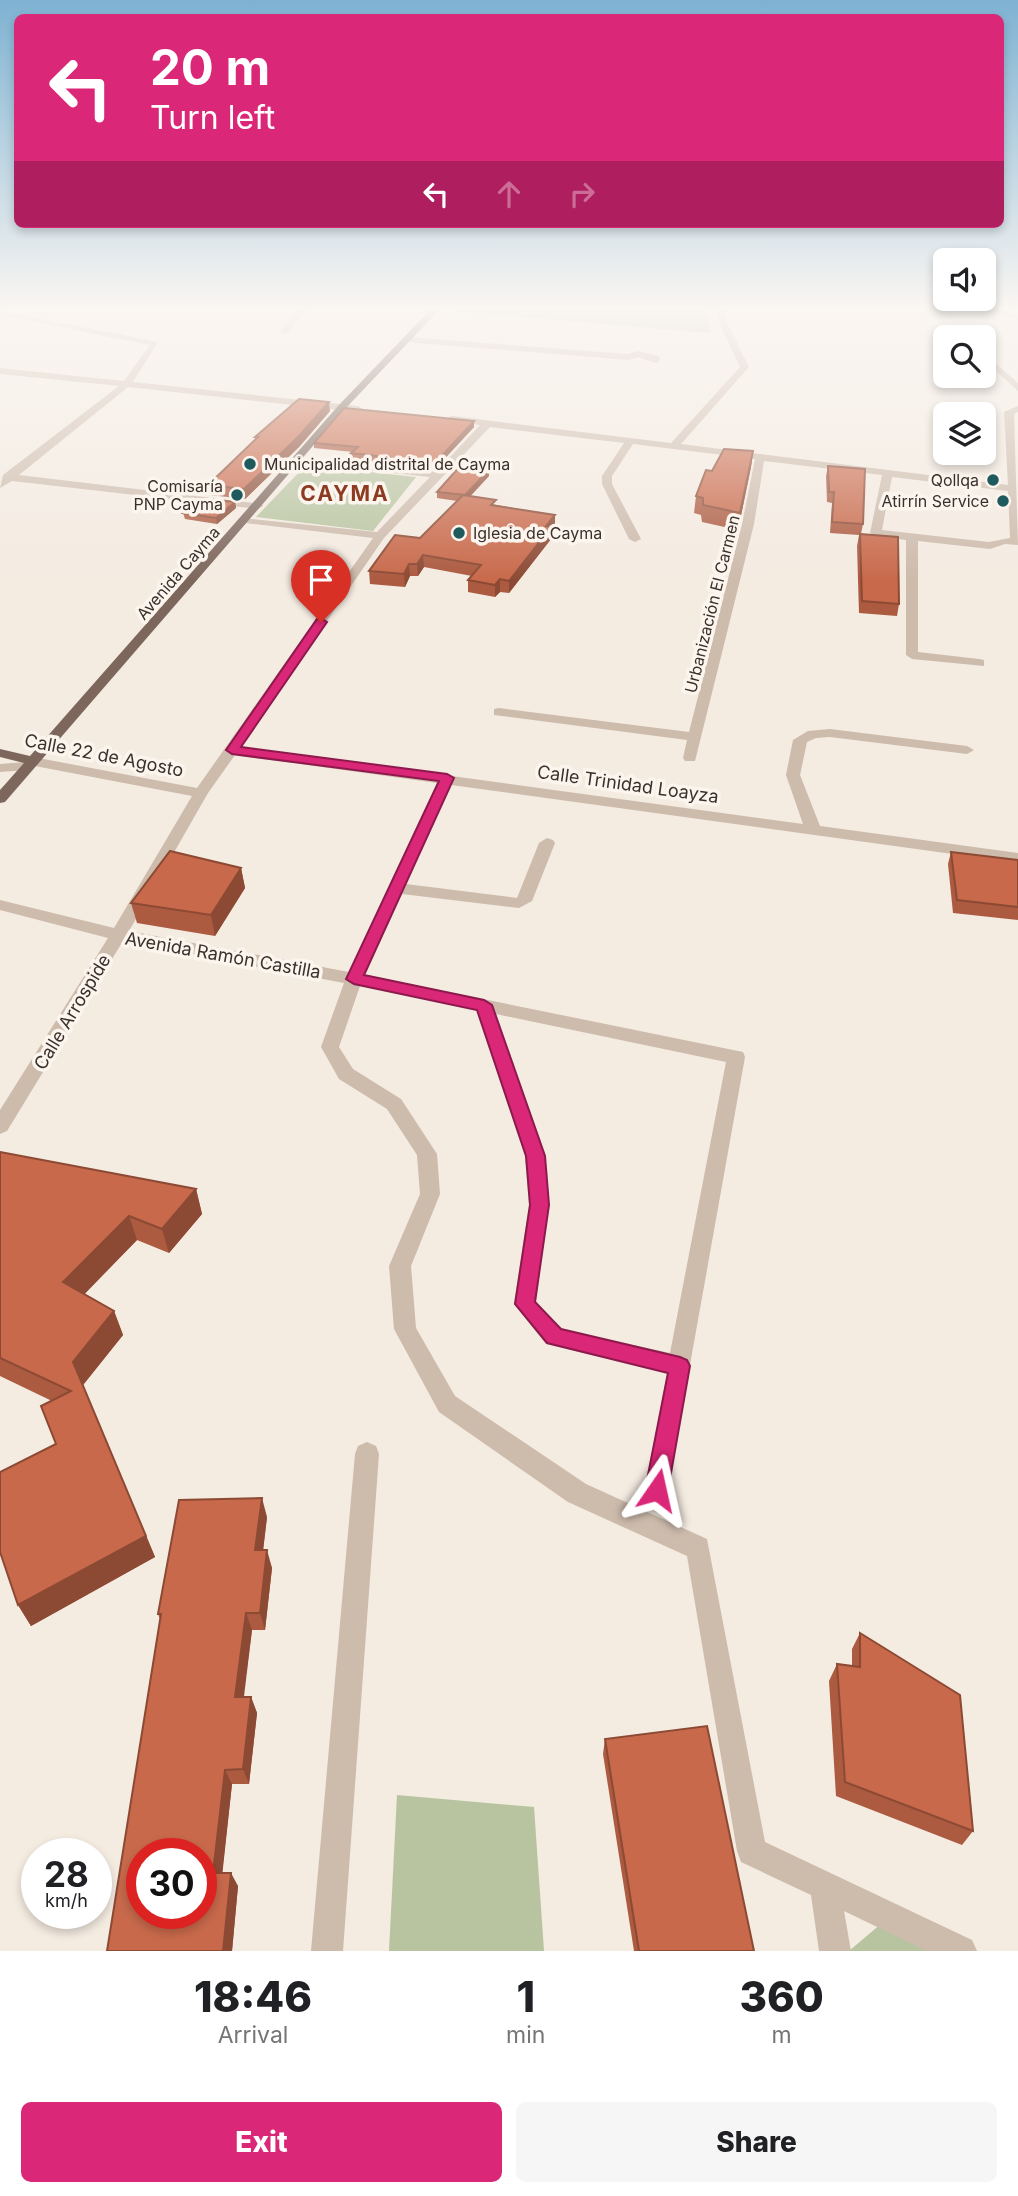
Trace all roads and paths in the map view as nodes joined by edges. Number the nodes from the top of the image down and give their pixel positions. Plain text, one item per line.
1 (107, 399) edge
2 (261, 399) edge
3 (350, 399) edge
4 (717, 399) edge
5 (341, 408) junction
6 (1018, 409) edge
7 (368, 411) edge
8 (435, 418) edge
9 (488, 423) junction
10 (631, 440) junction
11 (674, 446) junction
12 (760, 457) junction
13 (298, 460) junction
14 (888, 473) junction
15 (439, 475) junction
16 (6, 477) edge
17 (0, 485) edge
18 (1015, 489) edge
19 (258, 506) junction
20 (245, 520) junction
21 (380, 536) junction
22 (912, 538) junction
23 (635, 539) dead end
24 (1017, 542) edge
25 (979, 663) dead end
26 (499, 712) dead end
27 (695, 737) junction
28 (232, 750) junction
29 (967, 750) dead end
30 (690, 758) dead end
31 (2, 759) edge
32 (31, 764) junction
33 (447, 778) junction
34 (201, 793) junction
35 (1, 795) edge
36 (813, 830) junction
37 (547, 844) dead end
38 (1018, 858) edge
39 (397, 888) junction
40 (0, 905) edge
41 (118, 935) junction
42 (354, 979) junction
43 (484, 1005) junction
44 (0, 1126) edge
45 (680, 1366) junction
46 (367, 1454) dead end
47 (657, 1490) dead end
48 (825, 1885) junction
49 (327, 1951) edge
50 (835, 1951) edge
51 (961, 1951) edge

1 - 16 street
2 - 5 street
3 - 5 main road, Avenida Cayma
4 - 11 street
5 - 7 street
5 - 13 main road, Avenida Cayma
6 - 18 street
8 - 9 street
9 - 10 street
9 - 15 street, Calle Arrospide
10 - 11 street
10 - 23 street
11 - 12 street
12 - 14 street
12 - 27 street, Urbanización El Carmen
13 - 15 street
13 - 19 main road, Avenida Cayma
14 - 18 street
14 - 22 street
15 - 21 street, Calle Arrospide
16 - 17 street
16 - 19 street
18 - 24 street
19 - 20 main road, Avenida Cayma
20 - 21 street
20 - 32 main road, Avenida Cayma
21 - 28 street, Calle Arrospide
22 - 24 street
22 - 25 street
26 - 27 street
27 - 30 street, Urbanización El Carmen
28 - 33 street, Calle Trinidad Loayza
28 - 34 street, Calle Arrospide
29 - 36 street
31 - 32 street, Calle 22 de Agosto
32 - 34 street, Calle 22 de Agosto
32 - 35 main road, Avenida Cayma
33 - 36 street, Calle Trinidad Loayza
33 - 39 street
34 - 41 street, Calle Arrospide
36 - 38 street, Calle Trinidad Loayza
37 - 39 street
39 - 42 street
40 - 41 street, Avenida Ramón Castilla
41 - 42 street, Avenida Ramón Castilla
41 - 44 street, Calle Arrospide
42 - 43 street, Avenida Ramón Castilla
42 - 48 street
43 - 45 street
43 - 45 street, Avenida Ramón Castilla
45 - 47 street
46 - 49 street
48 - 50 street
48 - 51 street

